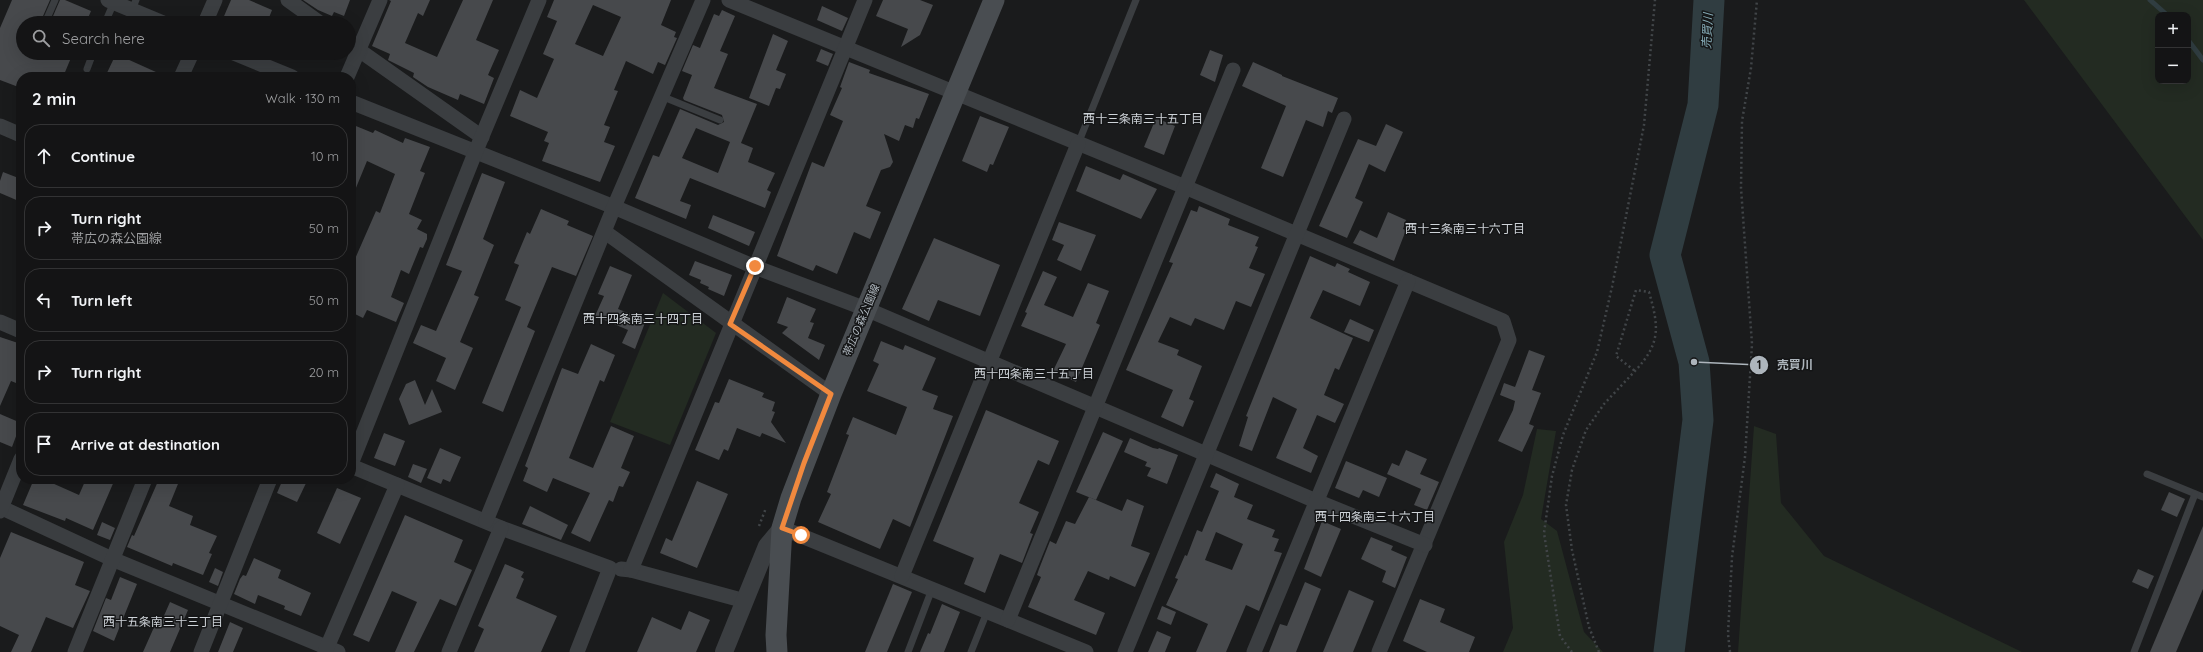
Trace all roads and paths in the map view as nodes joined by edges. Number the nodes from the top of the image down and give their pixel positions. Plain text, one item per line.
1 (55, 0) edge
2 (215, 0) edge
3 (288, 0) edge
4 (380, 0) edge
5 (539, 0) edge
6 (703, 0) edge
7 (729, 0) edge
8 (865, 0) edge
9 (994, 0) edge
10 (1136, 0) edge
11 (1655, 0) edge
12 (1757, 0) edge
13 (111, 1) edge
14 (134, 5) edge
15 (48, 16) edge
16 (107, 16) edge
17 (152, 16) edge
18 (208, 16) edge
19 (310, 16) edge
20 (356, 43) edge
21 (846, 47) junction
22 (356, 48) edge
23 (90, 60) edge
24 (189, 60) edge
25 (251, 60) edge
26 (351, 60) edge
27 (87, 69) dead end
28 (1233, 70) dead end
29 (183, 72) edge
30 (280, 72) edge
31 (348, 72) edge
32 (955, 93) junction
33 (661, 96) junction
34 (356, 104) edge
35 (1344, 119) dead end
36 (720, 120) dead end
37 (0, 126) edge
38 (16, 133) edge
39 (482, 137) junction
40 (1078, 144) junction
41 (475, 153) junction
42 (1185, 187) junction
43 (614, 207) junction
44 (605, 232) junction
45 (1297, 235) junction
46 (755, 266) junction
47 (1408, 281) junction
48 (866, 309) junction
49 (0, 322) edge
50 (730, 324) junction
51 (16, 329) edge
52 (988, 361) junction
53 (1636, 371) junction
54 (831, 394) junction
55 (1094, 406) junction
56 (356, 452) edge
57 (1206, 454) junction
58 (356, 467) edge
59 (16, 471) edge
60 (2147, 474) dead end
61 (143, 484) edge
62 (268, 484) edge
63 (397, 485) junction
64 (2195, 494) junction
65 (2203, 497) edge
66 (1316, 501) junction
67 (0, 509) edge
68 (486, 522) junction
69 (501, 528) junction
70 (782, 528) junction
71 (1425, 545) junction
72 (112, 559) junction
73 (610, 568) junction
74 (631, 570) junction
75 (902, 576) junction
76 (932, 589) junction
77 (745, 601) junction
78 (220, 603) junction
79 (987, 612) junction
80 (1008, 620) junction
81 (330, 650) edge
82 (75, 652) edge
83 (201, 652) edge
84 (449, 652) edge
85 (576, 652) edge
86 (724, 652) edge
87 (777, 652) edge
88 (908, 652) edge
89 (971, 652) edge
90 (1086, 652) edge
91 (1125, 652) edge
92 (1254, 652) edge
93 (1379, 652) edge
94 (1572, 652) edge
95 (1599, 652) edge
96 (1730, 652) edge
97 (2134, 652) edge

1 - 15 lane
2 - 18 street
3 - 19 street
4 - 20 street
5 - 39 street
6 - 33 street
7 - 21 street
8 - 21 street
9 - 32 main road, 帯広の森公園線
10 - 40 lane
11 - 94 path
12 - 96 path
13 - 14 street
13 - 16 lane
14 - 17 street
21 - 32 street
21 - 46 street
22 - 39 street
23 - 27 lane
24 - 29 street
25 - 30 street
26 - 31 street
28 - 42 street
32 - 40 street
32 - 48 main road, 帯広の森公園線
33 - 36 lane
33 - 43 street
34 - 41 street
35 - 45 street
37 - 38 street
39 - 41 street
40 - 42 street
40 - 52 street
41 - 43 street
41 - 56 street
42 - 45 street
42 - 55 street
43 - 44 street
43 - 46 street
44 - 50 street
44 - 68 street
45 - 47 street
45 - 57 street
46 - 48 street
46 - 50 street
47 - 66 street
47 - 71 street
48 - 52 street
48 - 54 main road, 帯広の森公園線
49 - 51 street
50 - 54 street
50 - 74 street
52 - 55 street
52 - 75 street
53 - 53 path
53 - 95 path
54 - 70 main road, 帯広の森公園線
55 - 57 street
55 - 80 street
57 - 66 street
57 - 91 street
58 - 63 street
59 - 67 street
60 - 64 lane
61 - 72 street
62 - 78 street
63 - 68 street
63 - 81 street
64 - 65 lane
64 - 97 lane
66 - 71 street
66 - 92 street
67 - 72 street
68 - 69 street
69 - 73 street
69 - 84 street
70 - 75 street
70 - 77 street
70 - 87 main road, 帯広の森公園線
71 - 93 street
72 - 78 street
72 - 82 street
73 - 74 street
73 - 85 street
74 - 77 street
75 - 76 street
76 - 79 street
76 - 88 lane
77 - 86 street
78 - 81 street
78 - 83 street
79 - 80 street
79 - 89 lane
80 - 90 street

